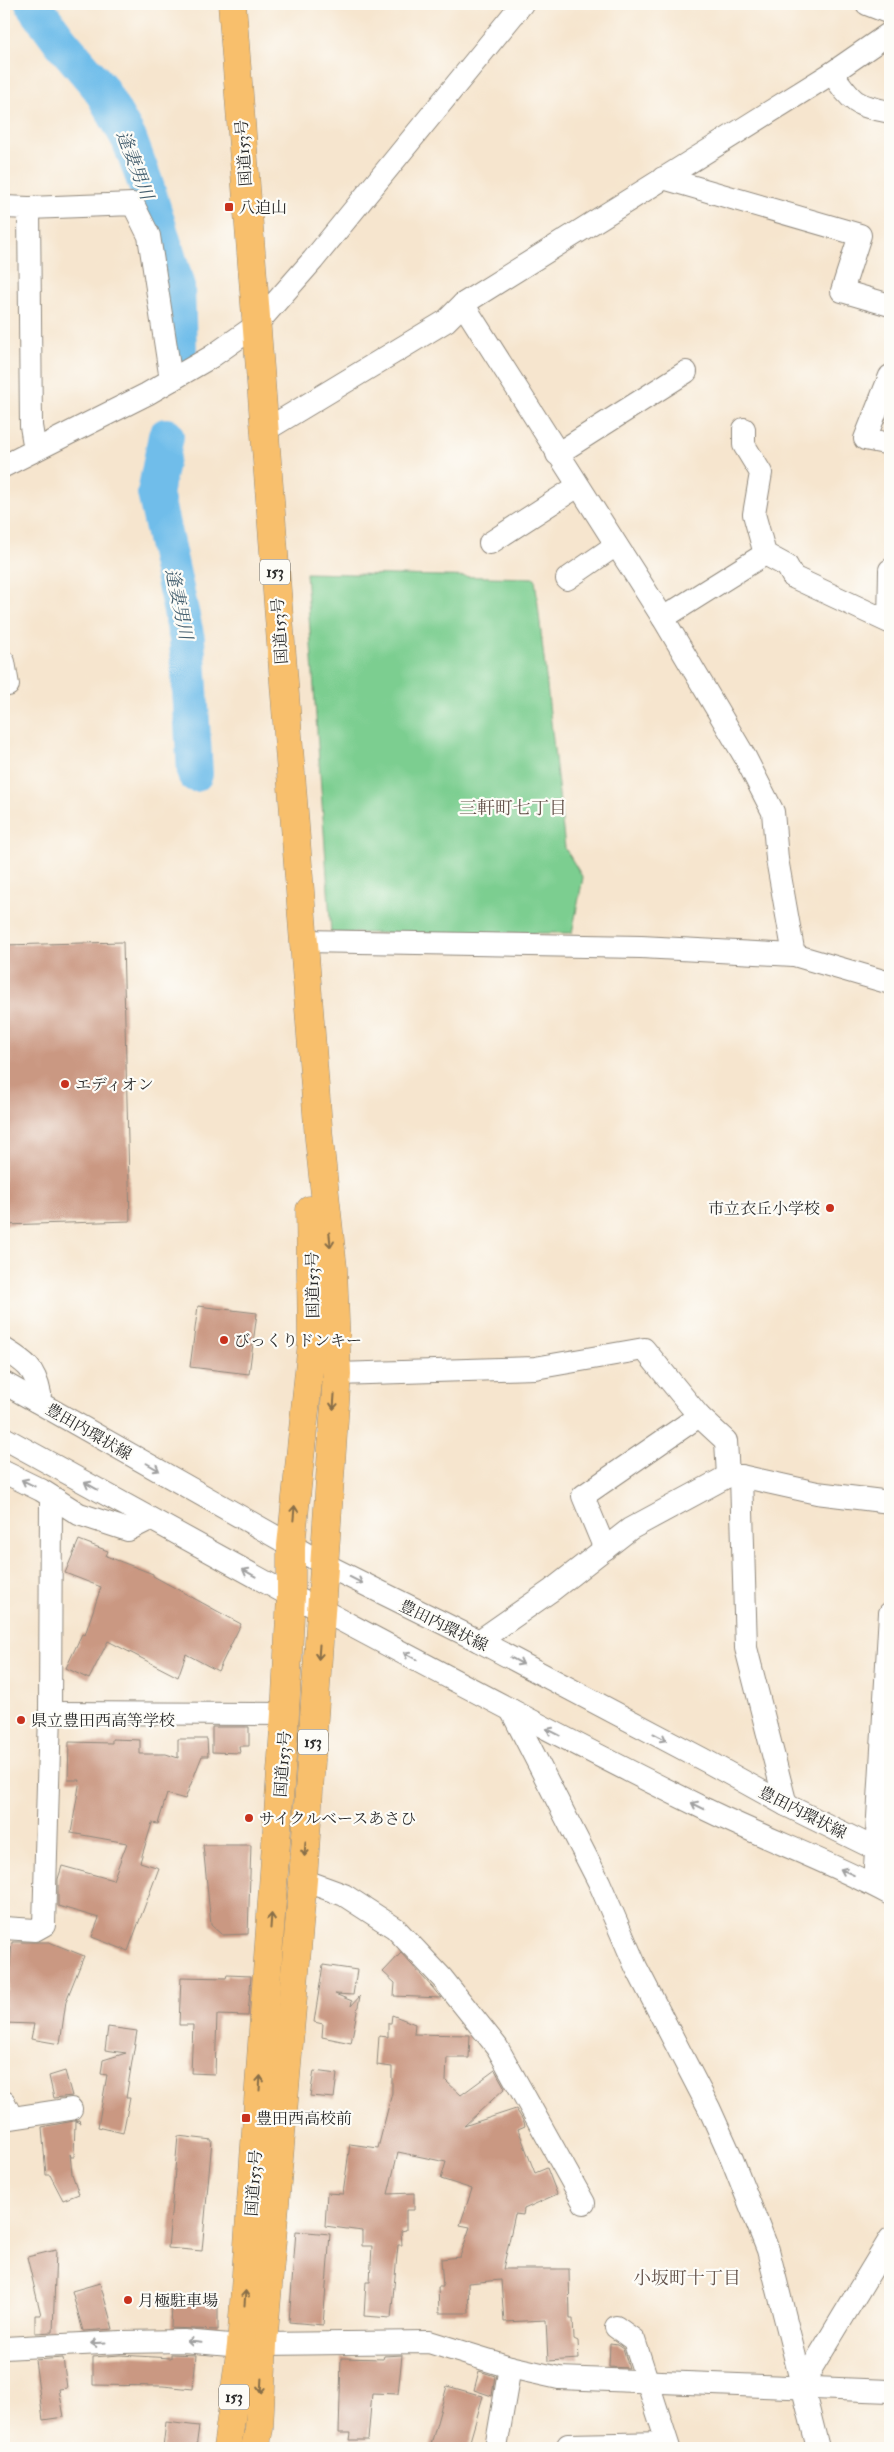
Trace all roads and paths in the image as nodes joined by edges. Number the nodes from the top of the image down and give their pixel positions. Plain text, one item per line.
1 (232, 4) edge
2 (522, 4) edge
3 (868, 4) edge
4 (890, 13) edge
5 (890, 33) edge
6 (832, 73) junction
7 (890, 112) edge
8 (663, 178) junction
9 (4, 207) edge
10 (28, 208) junction
11 (463, 304) junction
12 (890, 305) edge
13 (256, 326) junction
14 (686, 372) dead end
15 (890, 376) edge
16 (171, 380) junction
17 (744, 429) dead end
18 (264, 431) junction
19 (890, 444) edge
20 (35, 450) junction
21 (557, 454) junction
22 (4, 466) edge
23 (578, 486) junction
24 (490, 543) dead end
25 (616, 545) junction
26 (765, 554) junction
27 (890, 570) edge
28 (567, 578) dead end
29 (663, 618) junction
30 (4, 662) edge
31 (8, 686) dead end
32 (303, 941) junction
33 (794, 955) junction
34 (890, 982) edge
35 (319, 1139) junction
36 (8, 1352) edge
37 (337, 1374) junction
38 (4, 1383) edge
39 (36, 1401) junction
40 (699, 1416) junction
41 (4, 1438) edge
42 (4, 1472) edge
43 (735, 1476) junction
44 (52, 1497) junction
45 (890, 1502) edge
46 (150, 1519) junction
47 (291, 1546) junction
48 (605, 1549) junction
49 (324, 1564) junction
50 (291, 1596) junction
51 (322, 1610) junction
52 (890, 1613) edge
53 (479, 1641) junction
54 (511, 1710) junction
55 (50, 1713) junction
56 (285, 1714) junction
57 (786, 1805) junction
58 (883, 1853) edge
59 (303, 1880) junction
60 (882, 1890) edge
61 (4, 1928) edge
62 (4, 2102) edge
63 (70, 2109) dead end
64 (584, 2203) dead end
65 (890, 2239) edge
66 (616, 2326) dead end
67 (252, 2345) junction
68 (4, 2348) edge
69 (510, 2367) junction
70 (647, 2381) junction
71 (801, 2386) junction
72 (890, 2391) edge
73 (260, 2442) edge
74 (568, 2445) dead end
75 (668, 2446) edge
76 (227, 2448) edge
77 (496, 2448) edge
78 (818, 2448) edge

1 - 13 highway, 国道153号 / 153
2 - 13 street
3 - 4 street
5 - 6 street
6 - 7 street
6 - 8 street
8 - 11 street
8 - 12 street
9 - 10 street
10 - 16 street
10 - 20 street
11 - 18 street
11 - 21 street
13 - 16 street
13 - 18 highway, 国道153号 / 153
14 - 21 street
15 - 19 street
16 - 20 street
17 - 26 street
18 - 32 highway, 国道153号 / 153
20 - 22 street
21 - 23 street
23 - 24 street
23 - 25 street
25 - 28 street
25 - 29 street
26 - 27 street
26 - 29 street
29 - 33 street
30 - 31 street
32 - 33 street
32 - 35 highway, 国道153号 / 153
33 - 34 street
35 -> 37 highway, 国道153号 / 153
47 -> 35 highway, 国道153号 / 153
36 - 39 street
37 - 40 street
37 -> 49 highway, 国道153号 / 153
38 - 39 street, 豊田内環状線
39 -> 47 street, 豊田内環状線
40 - 43 street
40 - 48 street
46 -> 41 street
44 -> 42 street
43 - 45 street
43 - 48 street
43 - 57 street
44 - 46 street
44 - 55 street
50 -> 46 street
47 - 49 street, 豊田内環状線
47 - 50 highway, 国道153号 / 153
48 - 53 street
49 - 51 highway, 国道153号 / 153
49 -> 53 street, 豊田内環状線
50 - 51 street
50 - 56 highway, 国道153号 / 153
54 -> 51 street
51 -> 59 highway, 国道153号 / 153
52 - 58 street
53 -> 57 street, 豊田内環状線
60 -> 54 street
54 - 71 street
55 - 56 street
55 - 61 street
67 -> 56 highway, 国道153号 / 153
57 - 58 street, 豊田内環状線
58 - 60 street
59 - 64 street
59 - 67 highway, 国道153号 / 153
62 - 63 street
65 - 71 street
66 - 70 street
67 -> 68 street
67 - 69 street
67 -> 73 highway, 国道153号 / 153
67 - 76 highway, 国道153号 / 153
69 - 70 street
69 - 77 street
70 - 71 street
70 - 75 street
71 - 72 street
71 - 78 street
74 - 75 street

